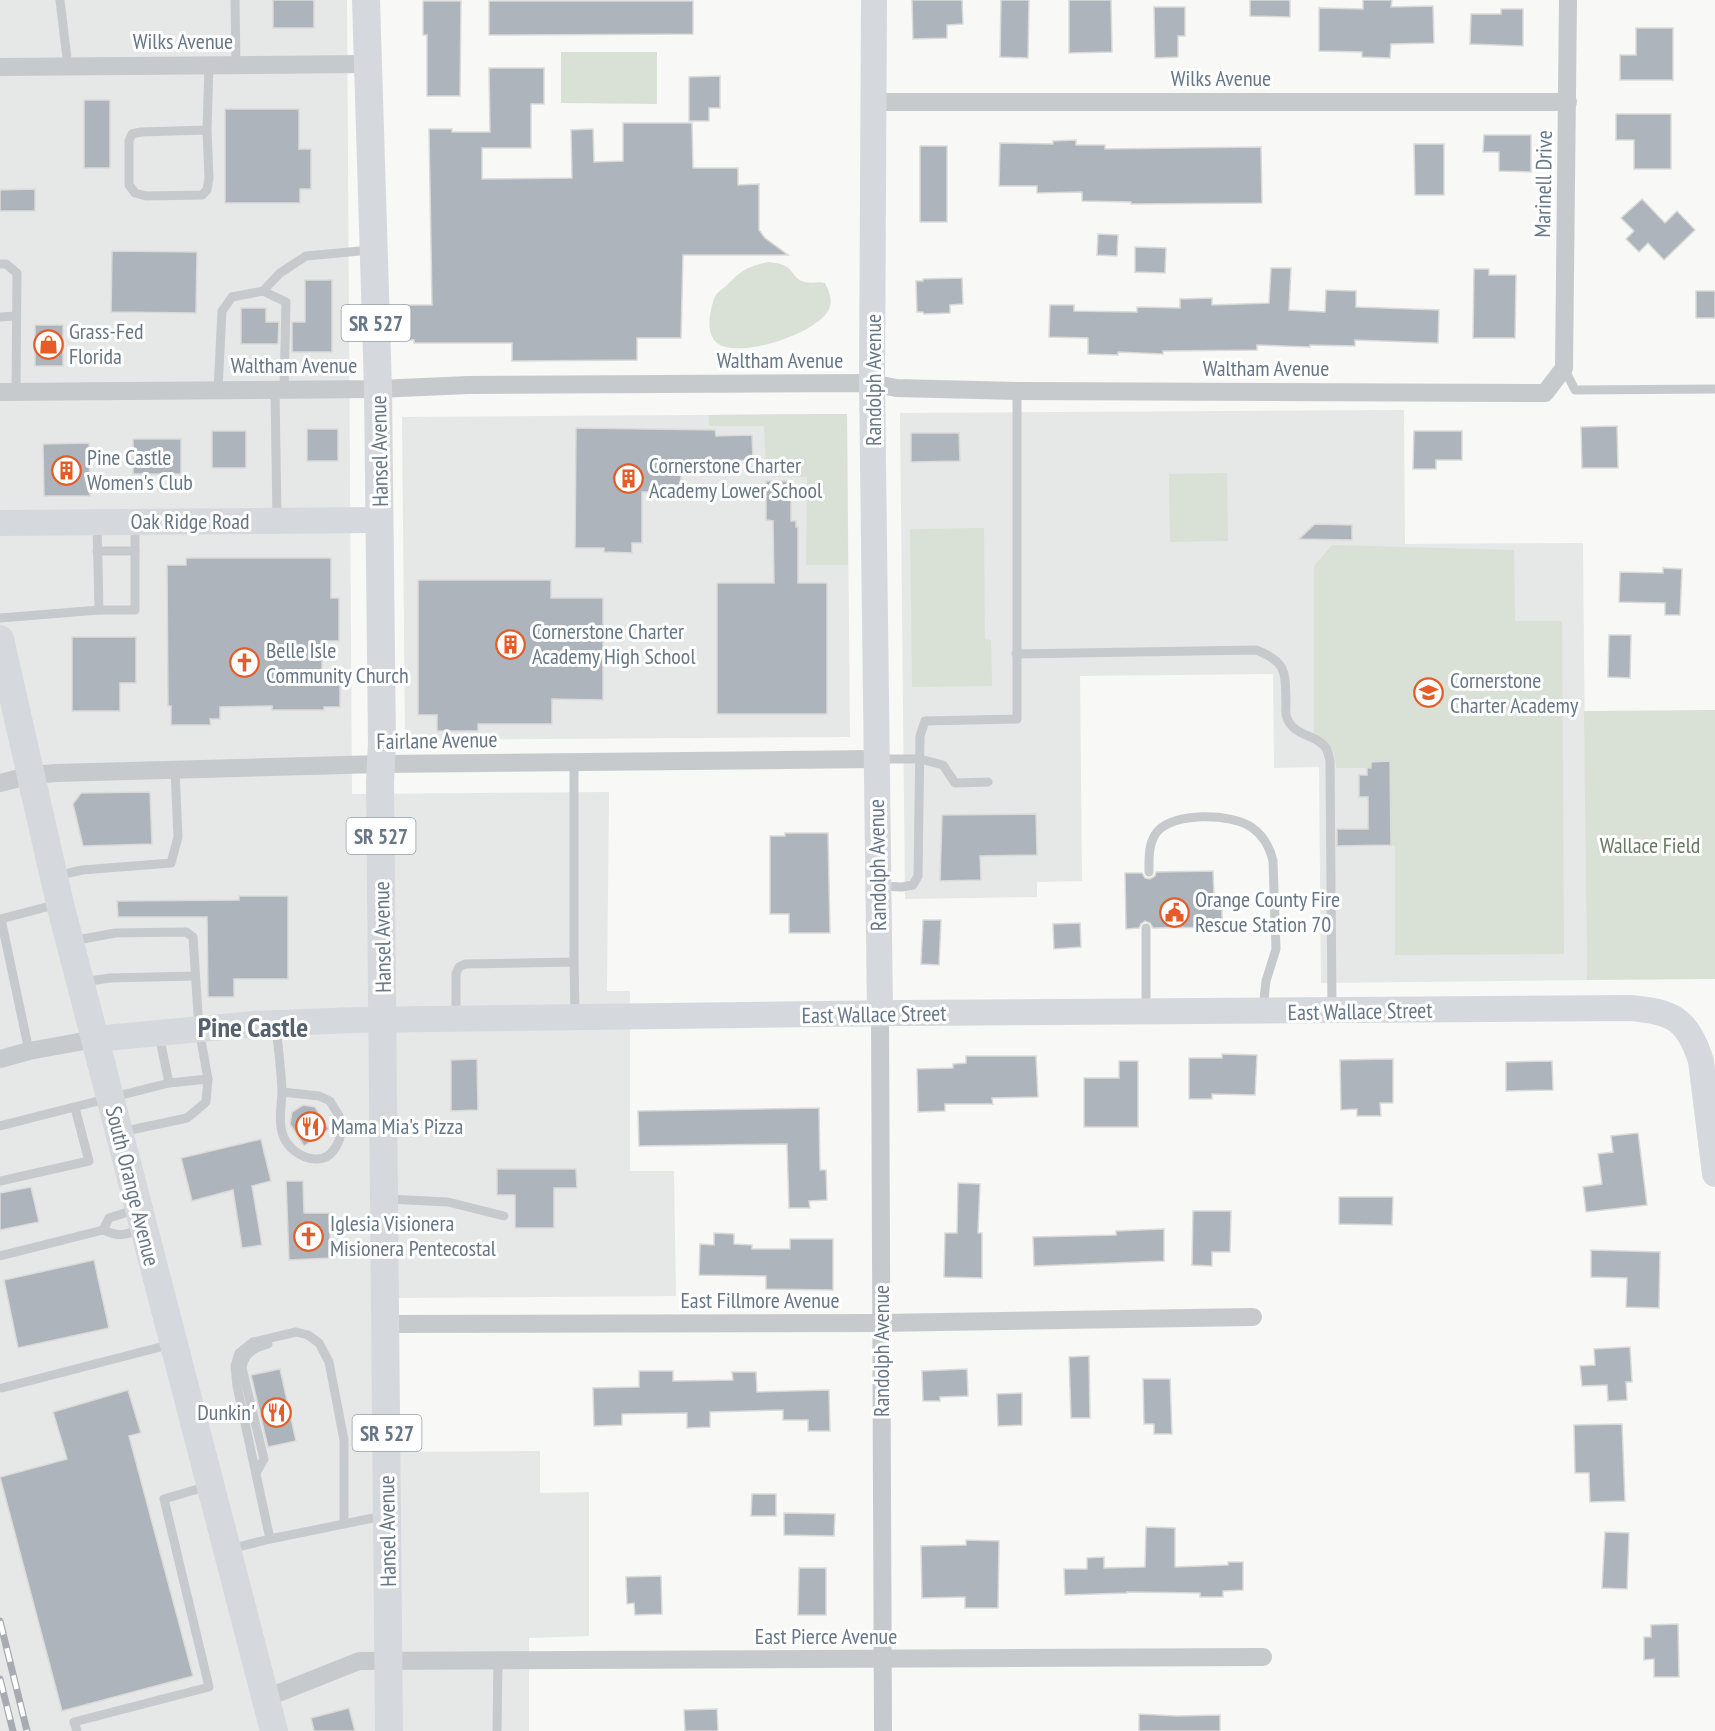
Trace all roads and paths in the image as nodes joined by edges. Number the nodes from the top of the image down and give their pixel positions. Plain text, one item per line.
1 (60, 0) edge
2 (235, 0) edge
3 (366, 0) edge
4 (874, 0) edge
5 (1568, 0) edge
6 (367, 64) junction
7 (209, 65) junction
8 (236, 65) junction
9 (68, 66) junction
10 (0, 67) edge
11 (873, 102) junction
12 (1568, 102) junction
13 (207, 130) junction
14 (373, 250) junction
15 (0, 264) edge
16 (263, 291) junction
17 (16, 316) junction
18 (0, 317) edge
19 (1564, 369) junction
20 (872, 383) junction
21 (280, 389) junction
22 (378, 389) junction
23 (1715, 389) edge
24 (218, 390) junction
25 (1017, 391) junction
26 (8, 392) edge
27 (380, 520) junction
28 (277, 521) junction
29 (97, 522) junction
30 (135, 522) junction
31 (0, 523) edge
32 (97, 551) junction
33 (135, 551) junction
34 (99, 610) junction
35 (0, 618) edge
36 (0, 639) edge
37 (1016, 654) junction
38 (6, 691) edge
39 (876, 759) junction
40 (920, 759) junction
41 (574, 762) junction
42 (380, 764) junction
43 (175, 770) junction
44 (31, 775) junction
45 (0, 783) edge
46 (988, 783) dead end
47 (1149, 872) dead end
48 (54, 876) junction
49 (878, 886) junction
50 (60, 904) junction
51 (1146, 928) dead end
52 (70, 941) junction
53 (574, 962) junction
54 (195, 976) junction
55 (80, 982) junction
56 (1332, 1011) junction
57 (1146, 1012) junction
58 (1263, 1012) junction
59 (880, 1013) junction
60 (575, 1017) junction
61 (456, 1018) junction
62 (382, 1019) junction
63 (276, 1023) junction
64 (199, 1029) junction
65 (159, 1033) junction
66 (95, 1039) junction
67 (28, 1051) junction
68 (0, 1059) edge
69 (208, 1079) junction
70 (169, 1083) junction
71 (282, 1092) junction
72 (110, 1098) junction
73 (75, 1108) junction
74 (0, 1126) edge
75 (119, 1132) junction
76 (1715, 1174) edge
77 (0, 1181) edge
78 (384, 1199) junction
79 (504, 1216) dead end
80 (141, 1218) junction
81 (103, 1230) junction
82 (0, 1256) edge
83 (1253, 1317) dead end
84 (880, 1323) junction
85 (386, 1324) junction
86 (174, 1344) junction
87 (2, 1388) dead end
88 (211, 1486) junction
89 (387, 1515) junction
90 (344, 1523) junction
91 (270, 1539) junction
92 (227, 1550) junction
93 (1263, 1657) dead end
94 (882, 1660) junction
95 (389, 1661) junction
96 (498, 1661) junction
97 (266, 1698) junction
98 (77, 1731) edge
99 (274, 1731) edge
100 (389, 1731) edge
101 (497, 1731) edge
102 (883, 1731) edge

1 - 9 lane
2 - 8 lane
3 - 6 main road, Hansel Avenue / SR 527
4 - 11 street, Randolph Avenue
5 - 12 street, Marinell Drive
6 - 8 street, Wilks Avenue
6 - 14 main road, Hansel Avenue / SR 527
7 - 8 street, Wilks Avenue
7 - 9 street, Wilks Avenue
7 - 13 lane
9 - 10 street, Wilks Avenue
11 - 12 street, Wilks Avenue
11 - 20 street, Randolph Avenue
12 - 19 street, Marinell Drive
13 - 13 lane
14 - 16 lane
14 - 22 main road, Hansel Avenue / SR 527
15 - 17 lane
16 - 21 lane
16 - 24 lane
17 - 18 lane
17 - 26 lane
19 - 23 lane
19 - 25 street, Waltham Avenue
20 - 22 street, Waltham Avenue
20 - 25 street, Waltham Avenue
20 - 39 street, Randolph Avenue
21 - 22 street, Waltham Avenue
21 - 24 street, Waltham Avenue
21 - 28 lane
22 - 27 main road, Hansel Avenue / SR 527
24 - 26 street, Waltham Avenue
25 - 37 lane
27 - 28 street, Oak Ridge Road
27 - 42 main road, Hansel Avenue / SR 527
28 - 30 street, Oak Ridge Road
29 - 30 street, Oak Ridge Road
29 - 31 street, Oak Ridge Road
29 - 32 lane
30 - 33 lane
32 - 33 lane
32 - 34 lane
33 - 34 lane
34 - 35 lane
36 - 38 main road, South Orange Avenue
37 - 40 lane
37 - 56 lane
38 - 44 main road, South Orange Avenue
39 - 40 lane
39 - 41 street, Fairlane Avenue
39 - 49 street, Randolph Avenue
40 - 46 lane
40 - 49 lane
41 - 42 street, Fairlane Avenue
41 - 53 lane
42 - 43 street, Fairlane Avenue
42 - 62 main road, Hansel Avenue / SR 527
43 - 44 street, Fairlane Avenue
43 - 48 lane
44 - 45 street, Fairlane Avenue
44 - 48 main road, South Orange Avenue
47 - 58 lane
48 - 50 main road, South Orange Avenue
49 - 59 street, Randolph Avenue
50 - 52 main road, South Orange Avenue
50 - 67 lane
51 - 57 lane
52 - 54 lane
52 - 55 main road, South Orange Avenue
53 - 60 lane
53 - 61 lane
54 - 55 lane
54 - 64 lane
55 - 66 main road, South Orange Avenue
56 - 58 street, East Wallace Street
56 - 76 street, East Wallace Street
57 - 58 street, East Wallace Street
57 - 59 street, East Wallace Street
59 - 60 street, East Wallace Street
59 - 84 street, Randolph Avenue
60 - 61 street, East Wallace Street
61 - 62 street, East Wallace Street
62 - 63 street, East Wallace Street
62 - 78 main road, Hansel Avenue / SR 527
63 - 64 street, East Wallace Street
63 - 71 lane
64 - 65 street, East Wallace Street
64 - 69 lane
65 - 66 street, East Wallace Street
65 - 70 lane
66 - 67 street
66 - 72 main road, South Orange Avenue
67 - 68 street
69 - 70 lane
69 - 75 lane
70 - 72 lane
71 - 71 lane
72 - 73 lane
72 - 75 main road, South Orange Avenue
73 - 74 lane
73 - 77 lane
75 - 80 main road, South Orange Avenue
78 - 79 lane
78 - 85 main road, Hansel Avenue / SR 527
80 - 81 lane
80 - 81 lane
80 - 86 main road, South Orange Avenue
81 - 82 lane
83 - 84 street, East Fillmore Avenue
84 - 85 street, East Fillmore Avenue
84 - 94 street, Randolph Avenue
85 - 89 main road, Hansel Avenue / SR 527
86 - 87 lane
86 - 88 main road, South Orange Avenue
88 - 92 main road, South Orange Avenue
88 - 98 lane
89 - 90 lane
89 - 95 main road, Hansel Avenue / SR 527
90 - 91 lane
90 - 91 lane
91 - 92 lane
92 - 97 main road, South Orange Avenue
93 - 94 street, East Pierce Avenue
94 - 96 street, East Pierce Avenue
94 - 102 street, Randolph Avenue
95 - 96 street, East Pierce Avenue
95 - 97 street, East Pierce Avenue
95 - 100 main road, Hansel Avenue / SR 527
96 - 101 lane
97 - 99 main road, South Orange Avenue

